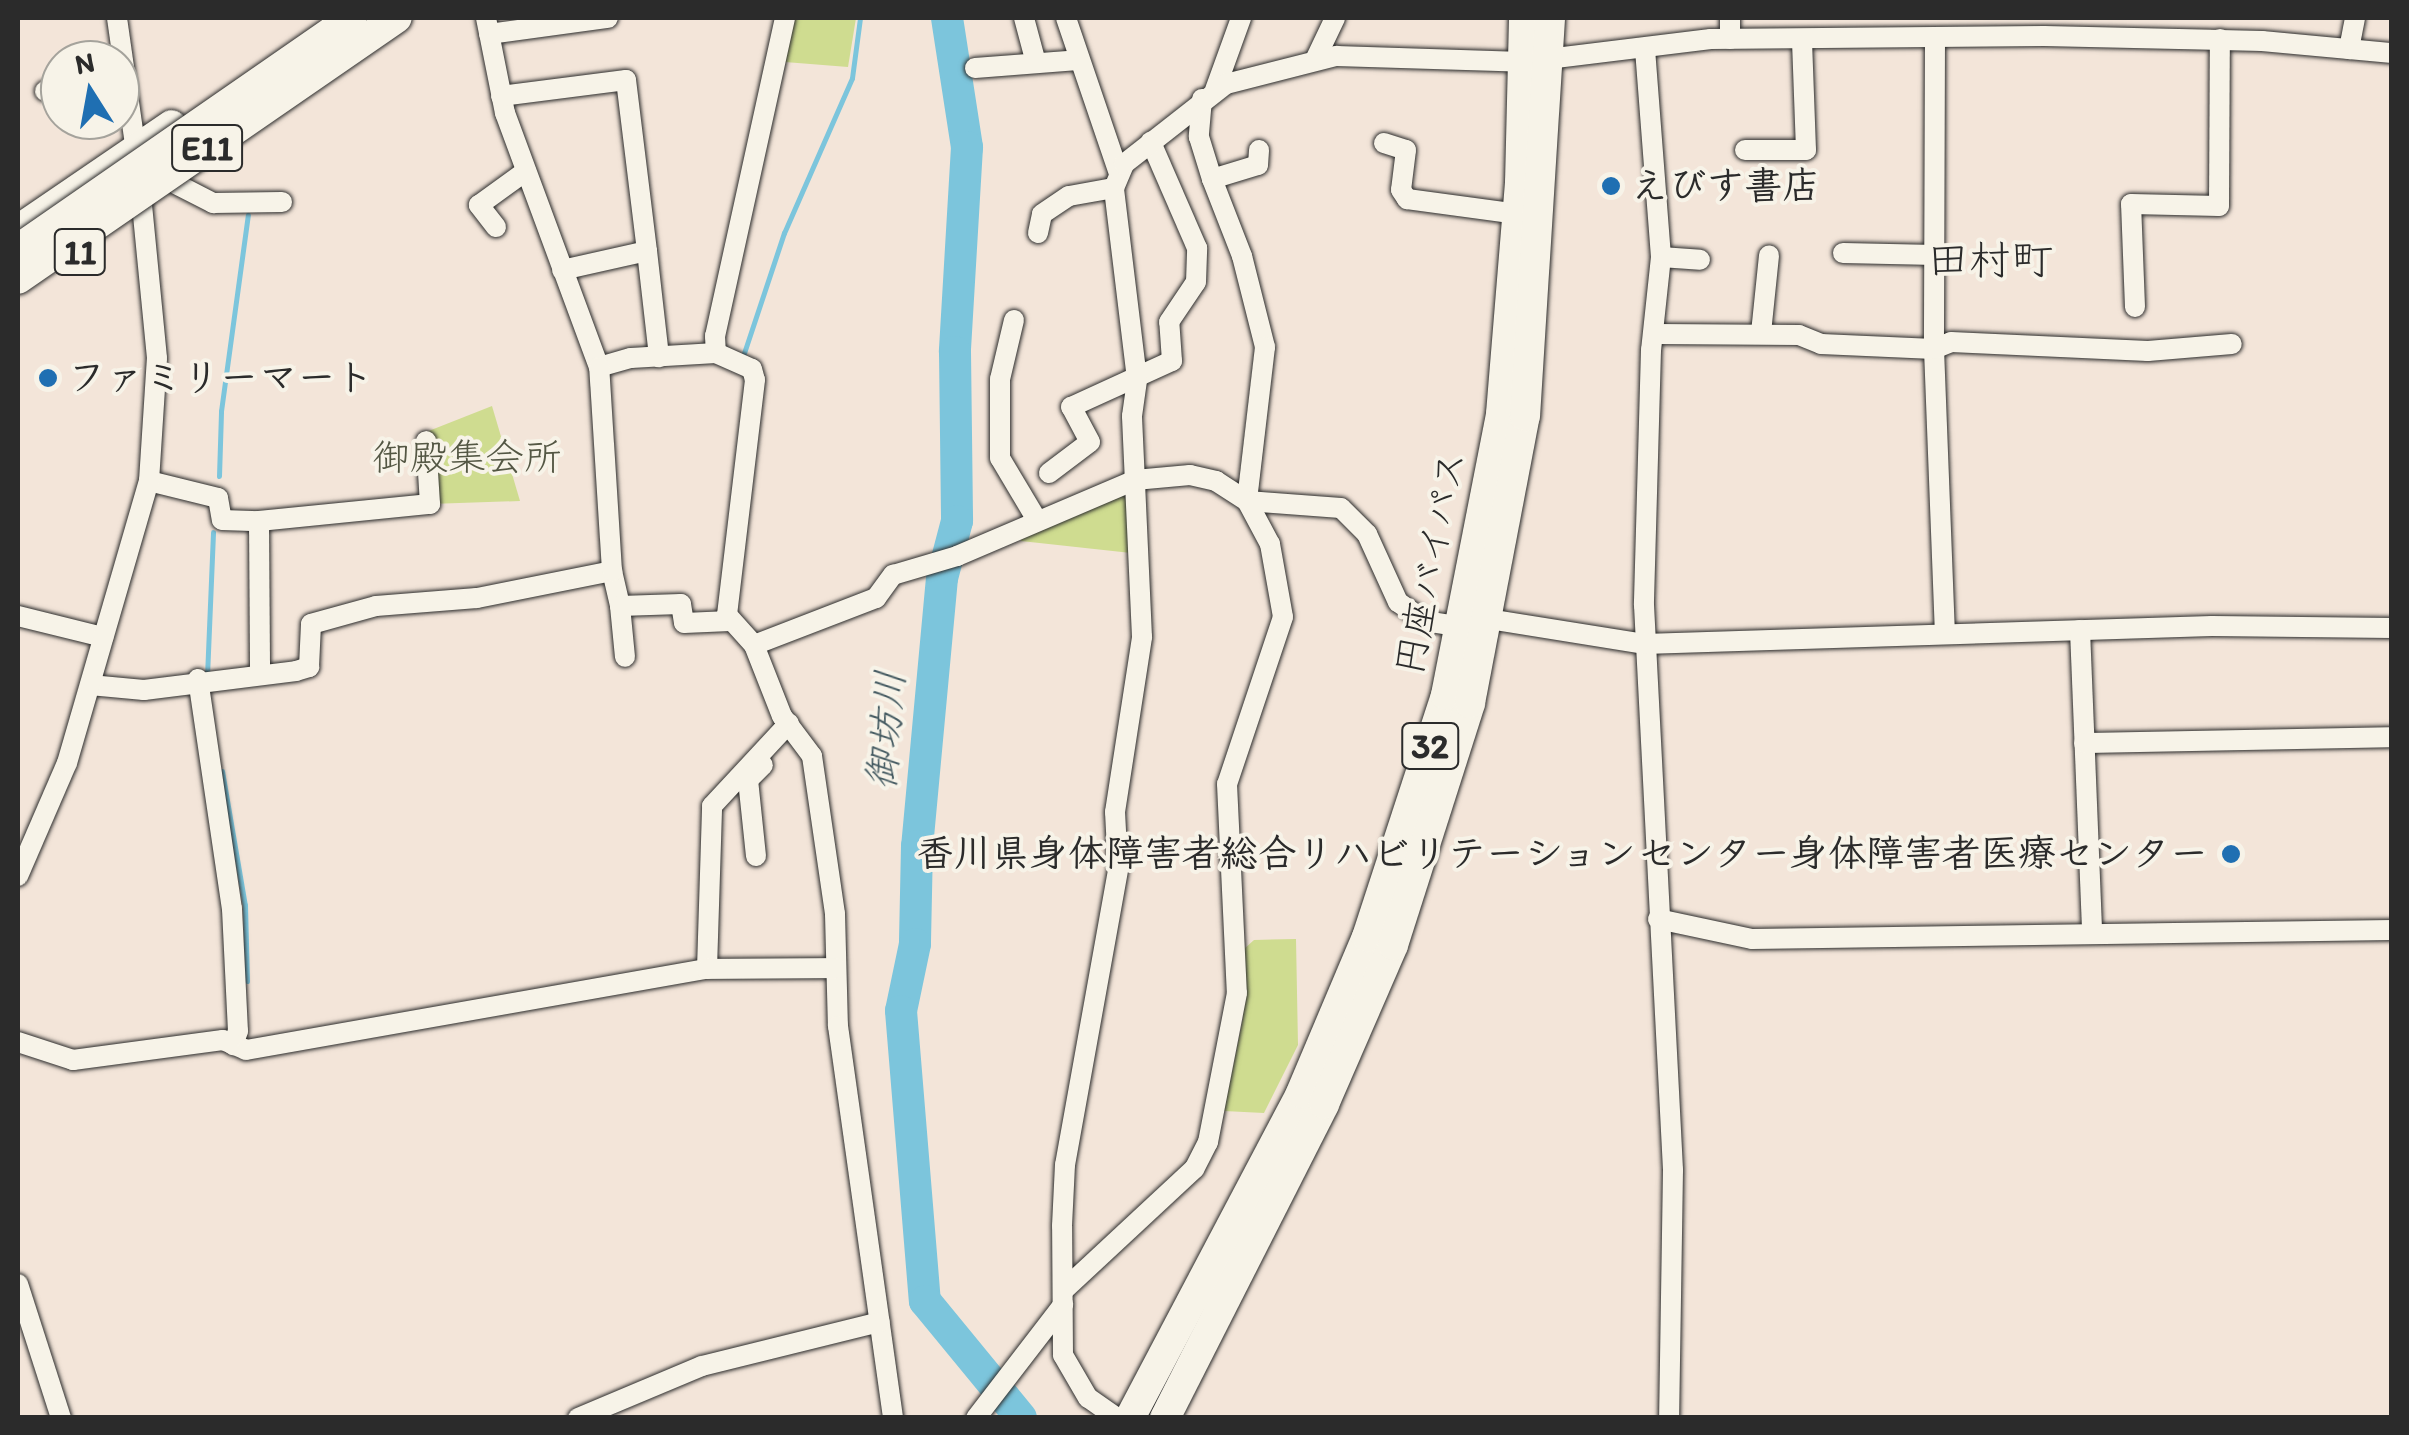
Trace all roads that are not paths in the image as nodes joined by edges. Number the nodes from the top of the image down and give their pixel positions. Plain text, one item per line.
1 (330, 18) edge
2 (352, 18) edge
3 (397, 18) edge
4 (415, 18) edge
5 (608, 18) edge
6 (785, 18) edge
7 (1024, 18) edge
8 (1066, 18) edge
9 (1241, 18) edge
10 (1335, 18) edge
11 (1524, 18) edge
12 (1550, 18) edge
13 (1944, 18) edge
14 (2355, 18) edge
15 (487, 26) edge
16 (1730, 28) edge
17 (1802, 39) junction
18 (2220, 39) junction
19 (1938, 40) junction
20 (1645, 49) junction
21 (2349, 49) junction
22 (2392, 53) edge
23 (1035, 59) junction
24 (1078, 60) junction
25 (1315, 60) junction
26 (1536, 61) junction
27 (975, 68) dead end
28 (1209, 93) junction
29 (501, 96) junction
30 (134, 140) edge
31 (1151, 142) junction
32 (1384, 143) dead end
33 (136, 149) junction
34 (1259, 150) dead end
35 (1746, 150) dead end
36 (526, 171) junction
37 (1116, 179) junction
38 (1212, 179) junction
39 (176, 184) junction
40 (282, 202) dead end
41 (142, 209) junction
42 (1518, 214) junction
43 (496, 227) dead end
44 (18, 230) edge
45 (1038, 232) dead end
46 (18, 249) edge
47 (647, 250) junction
48 (1843, 253) dead end
49 (1769, 255) dead end
50 (1936, 255) junction
51 (1661, 257) junction
52 (1700, 260) dead end
53 (562, 270) junction
54 (18, 279) edge
55 (18, 294) edge
56 (2135, 307) dead end
57 (1014, 320) dead end
58 (1761, 333) junction
59 (1656, 334) junction
60 (2232, 344) dead end
61 (1934, 349) junction
62 (716, 353) junction
63 (659, 357) junction
64 (599, 366) junction
65 (1137, 379) junction
66 (426, 441) dead end
67 (1049, 473) dead end
68 (1135, 480) junction
69 (150, 481) junction
70 (1247, 501) junction
71 (1037, 520) junction
72 (259, 521) junction
73 (612, 571) junction
74 (620, 606) junction
75 (18, 616) edge
76 (730, 621) junction
77 (1472, 621) junction
78 (2392, 628) edge
79 (2080, 630) junction
80 (1945, 634) junction
81 (104, 636) junction
82 (1644, 644) junction
83 (754, 645) junction
84 (626, 657) dead end
85 (260, 674) junction
86 (204, 678) junction
87 (90, 685) junction
88 (792, 727) junction
89 (2392, 737) edge
90 (2084, 743) junction
91 (756, 856) dead end
92 (18, 876) edge
93 (1658, 919) junction
94 (2392, 930) edge
95 (2092, 934) junction
96 (836, 968) junction
97 (707, 969) junction
98 (18, 1042) edge
99 (233, 1044) junction
100 (18, 1284) edge
101 (1064, 1297) junction
102 (880, 1322) junction
103 (61, 1418) edge
104 (578, 1418) edge
105 (893, 1418) edge
106 (976, 1418) edge
107 (1117, 1418) edge
108 (1130, 1418) edge
109 (1165, 1418) edge
110 (1669, 1418) edge

1 - 33 highway, 11
2 - 46 highway, E11, bridge
3 - 54 highway, E11, bridge
4 - 39 highway, 11
5 - 15 street
6 - 62 street
7 - 23 street
8 - 24 street
9 - 28 street
10 - 25 street
11 - 26 highway, 円座バイパス / 32
12 - 26 highway, 円座バイパス / 32
13 - 19 street
14 - 21 street
15 - 29 street
16 - 17 street
16 - 20 street
17 - 19 street
17 - 35 street
18 - 19 street
18 - 21 street
18 - 56 street
19 - 50 street
20 - 26 street
20 - 51 street
21 - 22 street
23 - 24 street
23 - 27 street
24 - 37 street
25 - 26 street
25 - 28 street
26 - 42 highway, 円座バイパス / 32
26 - 77 highway, 円座バイパス / 32
28 - 31 street
28 - 38 street
29 - 36 street
29 - 47 street
30 - 33 street
31 - 37 street
31 - 65 street
32 - 42 street
33 - 41 street
33 - 44 highway, 11
34 - 38 street
36 - 43 street
36 - 53 street
37 - 45 street
37 - 65 street
38 - 70 street
39 - 40 street
39 - 41 highway, 11
41 - 55 highway, 11
41 - 69 street
42 - 77 highway, 円座バイパス / 32
47 - 53 street
47 - 63 street
48 - 50 street
49 - 58 street
50 - 61 street
51 - 52 street
51 - 59 street
53 - 64 street
57 - 71 street
58 - 59 street
58 - 61 street
59 - 82 street
60 - 61 street
61 - 80 street
62 - 63 street
62 - 76 street
63 - 64 street
64 - 73 street
65 - 67 street
65 - 68 street
66 - 72 street
68 - 70 street
68 - 71 street
68 - 101 street
69 - 72 street
69 - 81 street
70 - 77 street
70 - 101 street
71 - 83 street
72 - 85 street
73 - 74 street
73 - 85 street
74 - 76 street
74 - 84 street
75 - 81 street
76 - 83 street
77 - 82 street
77 - 108 highway, 円座バイパス / 32
77 - 109 highway, 円座バイパス / 32
78 - 79 street
79 - 80 street
79 - 90 street
80 - 82 street
81 - 87 street
82 - 93 street
83 - 88 street
85 - 86 street
86 - 87 street
86 - 99 street
87 - 92 street
88 - 91 street
88 - 96 street
88 - 97 street
89 - 90 street
90 - 95 street
93 - 95 street
93 - 110 street
94 - 95 street
96 - 97 street
96 - 102 street
97 - 99 street
98 - 99 street
100 - 103 street
101 - 106 street
101 - 107 street
102 - 104 street
102 - 105 street

